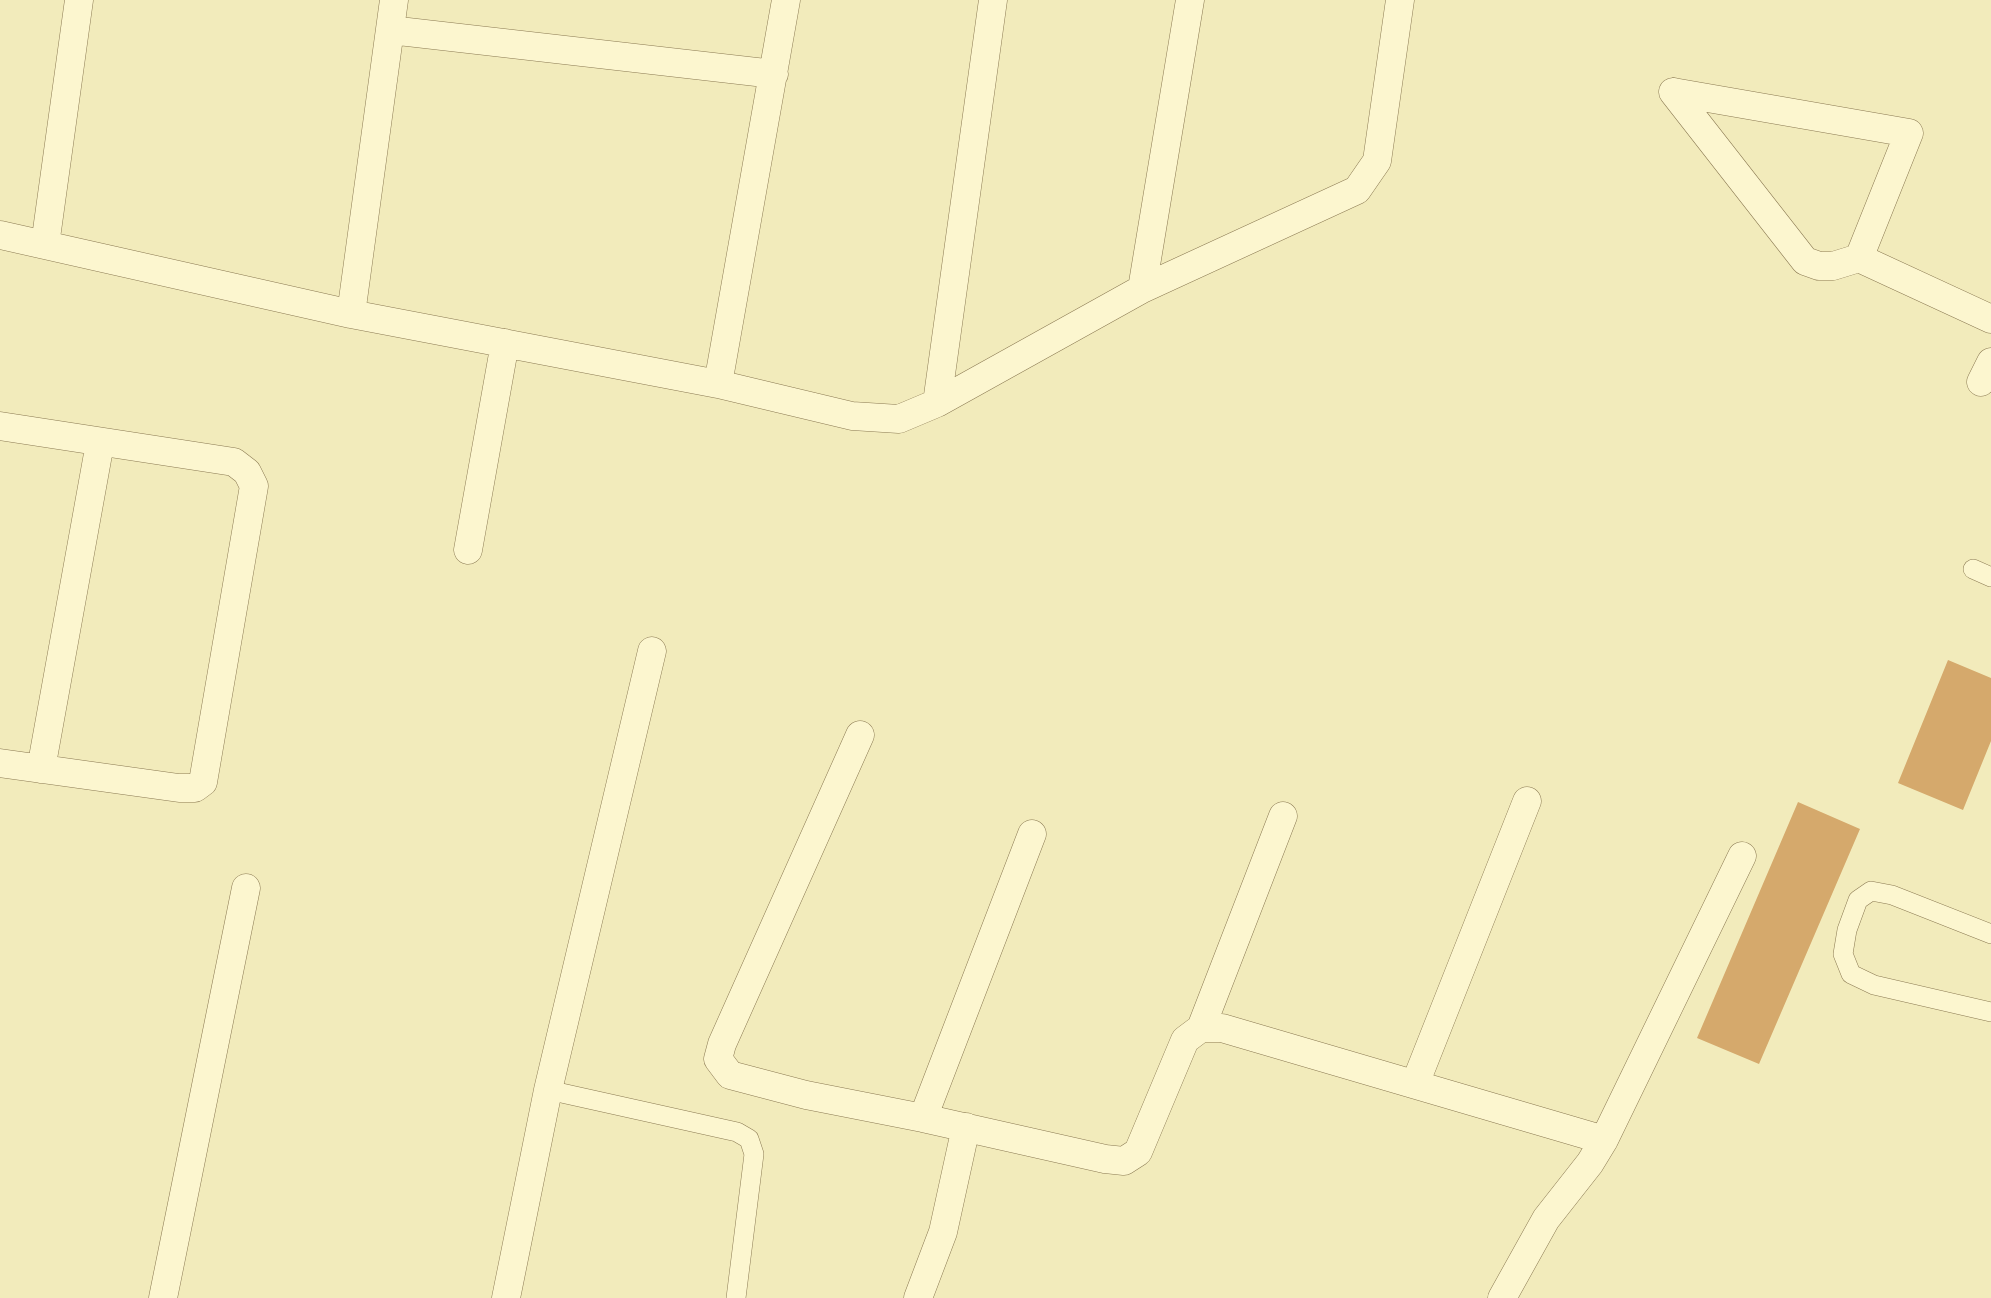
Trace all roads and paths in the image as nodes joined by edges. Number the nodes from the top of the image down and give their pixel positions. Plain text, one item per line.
1 (78, 0) edge
2 (394, 0) edge
3 (786, 0) edge
4 (993, 0) edge
5 (1190, 0) edge
6 (1400, 0) edge
7 (390, 30) junction
8 (774, 74) junction
9 (0, 235) edge
10 (45, 245) junction
11 (1859, 258) junction
12 (1142, 289) junction
13 (351, 314) junction
14 (1991, 319) edge
15 (505, 343) junction
16 (718, 384) junction
17 (937, 403) junction
18 (0, 426) edge
19 (100, 443) junction
20 (468, 550) dead end
21 (1973, 569) dead end
22 (1991, 577) edge
23 (652, 651) dead end
24 (860, 735) dead end
25 (0, 763) edge
26 (41, 769) junction
27 (1527, 801) dead end
28 (1283, 816) dead end
29 (1032, 834) dead end
30 (1742, 856) dead end
31 (246, 888) dead end
32 (1991, 934) edge
33 (1991, 1012) edge
34 (1202, 1028) junction
35 (1415, 1084) junction
36 (548, 1090) junction
37 (923, 1118) junction
38 (966, 1127) junction
39 (1604, 1140) junction
40 (163, 1298) edge
41 (506, 1298) edge
42 (736, 1298) edge
43 (918, 1298) edge
44 (1502, 1298) edge

1 - 10 street
2 - 7 street
3 - 8 street
4 - 17 street
5 - 12 street
6 - 12 street
7 - 8 street
7 - 13 street
8 - 16 street
9 - 10 street
10 - 13 street
11 - 11 street
11 - 14 street
12 - 17 street
13 - 15 street
15 - 16 street
15 - 20 street
16 - 17 street
18 - 19 street
19 - 26 street
19 - 26 street
21 - 22 lane
23 - 36 street
24 - 37 street
25 - 26 street
27 - 35 street
28 - 34 street
29 - 37 street
30 - 39 street
31 - 40 street
32 - 33 lane
34 - 35 street
34 - 38 street
35 - 39 street
36 - 41 street
36 - 42 lane
37 - 38 street
38 - 43 street
39 - 44 street

